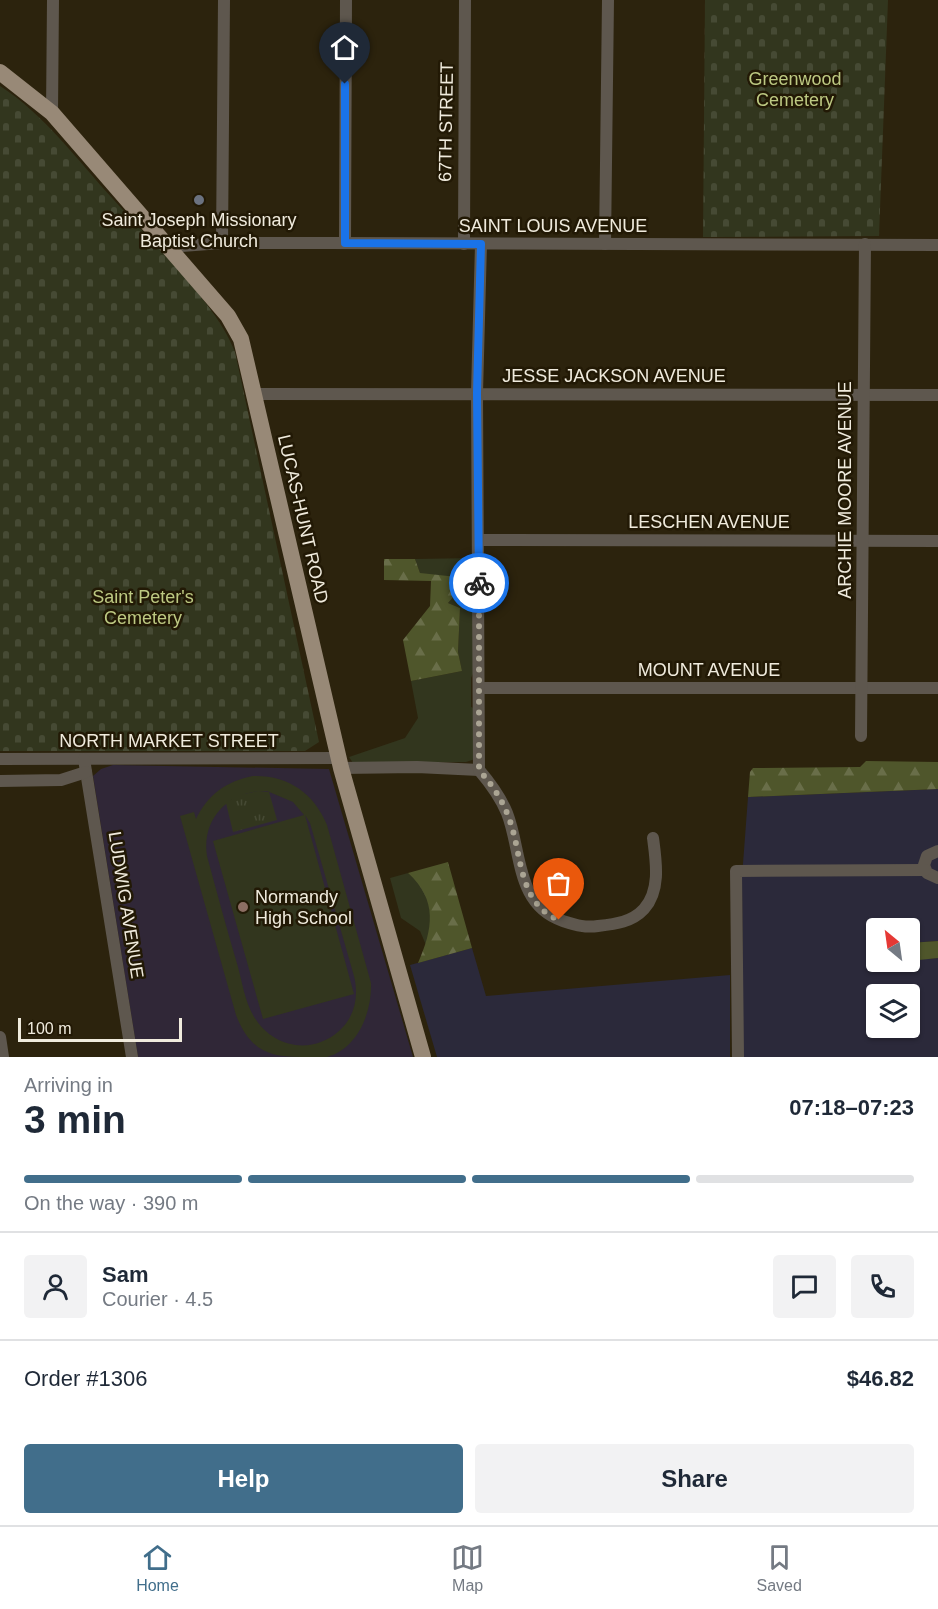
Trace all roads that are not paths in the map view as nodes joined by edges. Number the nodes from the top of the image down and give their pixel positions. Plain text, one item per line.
1 (53, 0) edge
2 (224, 0) edge
3 (346, 0) edge
4 (465, 0) edge
5 (608, 0) edge
6 (0, 72) edge
7 (52, 113) junction
8 (222, 243) junction
9 (345, 243) junction
10 (464, 244) junction
11 (481, 244) junction
12 (605, 244) junction
13 (865, 244) junction
14 (938, 245) edge
15 (168, 247) junction
16 (477, 393) junction
17 (254, 394) junction
18 (863, 395) junction
19 (938, 395) edge
20 (479, 540) junction
21 (863, 540) junction
22 (938, 541) edge
23 (480, 688) junction
24 (863, 688) junction
25 (938, 688) edge
26 (861, 736) dead end
27 (0, 759) edge
28 (84, 759) junction
29 (340, 763) junction
30 (479, 770) junction
31 (86, 772) junction
32 (0, 781) edge
33 (653, 838) dead end
34 (938, 851) edge
35 (925, 870) junction
36 (938, 878) edge
37 (0, 1037) edge
38 (422, 1056) edge
39 (3, 1057) edge
40 (132, 1057) edge
41 (738, 1057) edge

1 - 7 street
2 - 8 street
3 - 9 street
4 - 10 street, 67TH STREET
5 - 12 street
6 - 7 main road, LUCAS-HUNT ROAD
7 - 15 main road, LUCAS-HUNT ROAD
8 - 9 street, SAINT LOUIS AVENUE
8 - 15 street, SAINT LOUIS AVENUE
9 - 10 street, SAINT LOUIS AVENUE
10 - 11 street, SAINT LOUIS AVENUE
11 - 12 street, SAINT LOUIS AVENUE
11 - 16 street
12 - 13 street, SAINT LOUIS AVENUE
13 - 14 street, SAINT LOUIS AVENUE
13 - 18 street, ARCHIE MOORE AVENUE
15 - 17 main road, LUCAS-HUNT ROAD
16 - 17 street, JESSE JACKSON AVENUE
16 - 18 street, JESSE JACKSON AVENUE
16 - 20 street
17 - 29 main road, LUCAS-HUNT ROAD
18 - 19 street, JESSE JACKSON AVENUE
18 - 21 street, ARCHIE MOORE AVENUE
20 - 21 street, LESCHEN AVENUE
20 - 23 street
21 - 22 street, LESCHEN AVENUE
21 - 24 street, ARCHIE MOORE AVENUE
23 - 24 street, MOUNT AVENUE
23 - 30 street
24 - 25 street, MOUNT AVENUE
24 - 26 street, ARCHIE MOORE AVENUE
27 - 28 street, NORTH MARKET STREET
28 - 29 street, NORTH MARKET STREET
28 - 31 street, LUDWIG AVENUE
29 - 30 street, NORTH MARKET STREET
29 - 38 main road, LUCAS-HUNT ROAD
30 - 33 street
31 - 32 street
31 - 40 street, LUDWIG AVENUE
34 - 35 street
35 - 36 street
35 - 41 street
37 - 39 street

